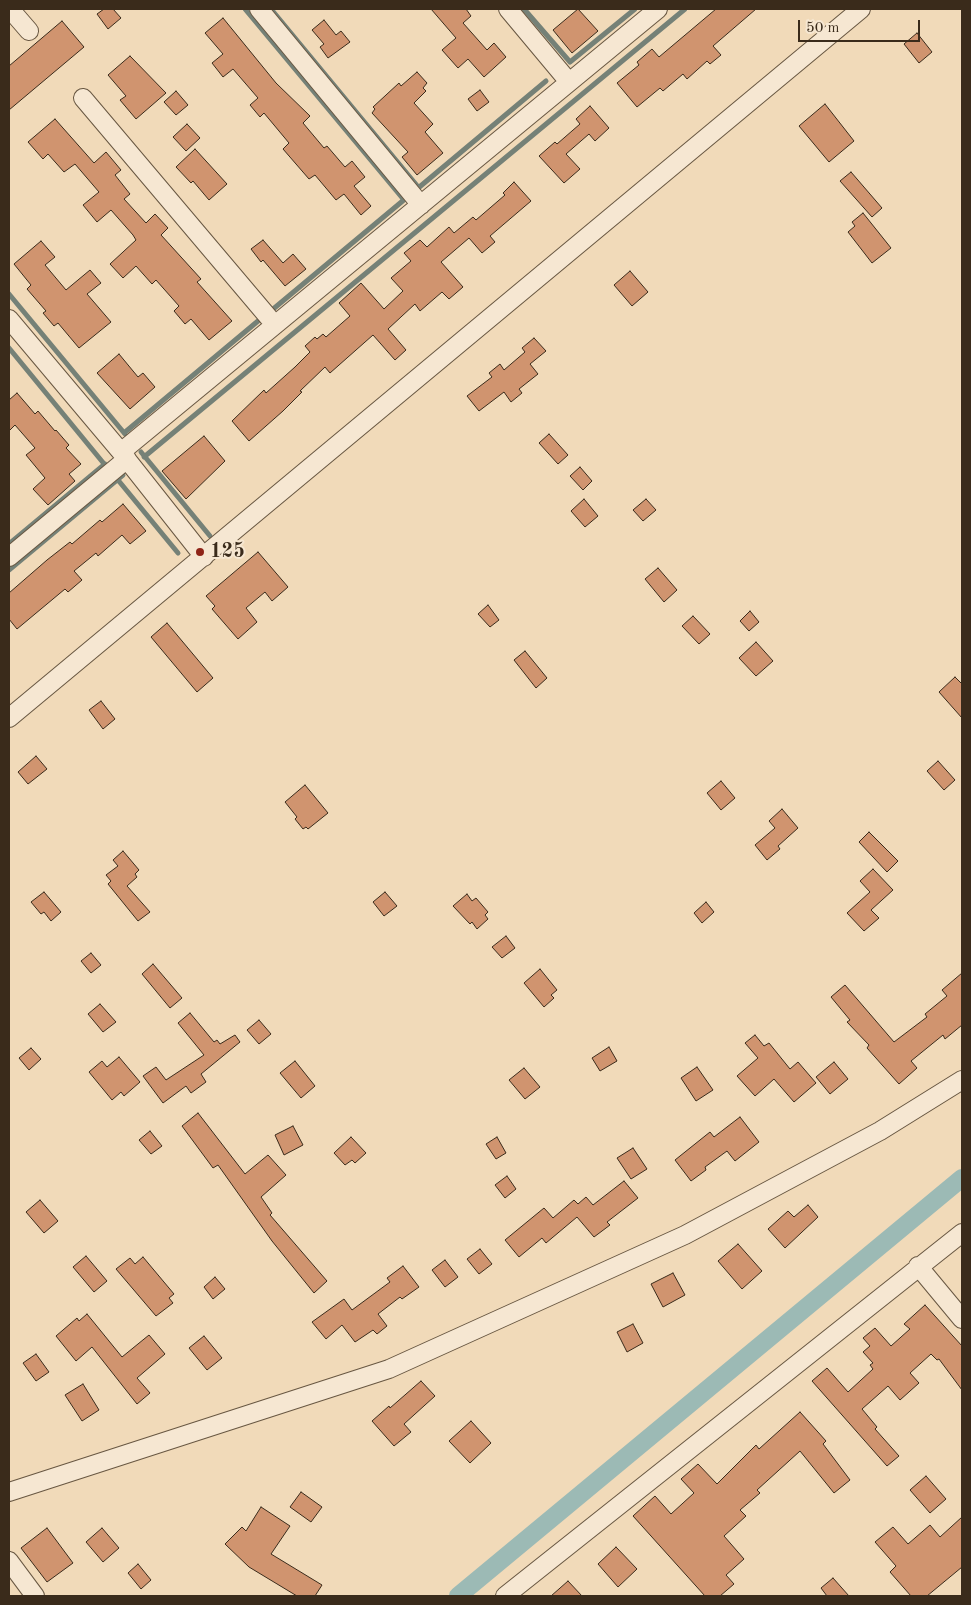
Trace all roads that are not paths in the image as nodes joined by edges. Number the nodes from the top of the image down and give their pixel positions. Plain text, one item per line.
1 (10, 9) edge
2 (259, 9) edge
3 (508, 9) edge
4 (658, 9) edge
5 (861, 9) edge
6 (29, 31) dead end
7 (569, 82) junction
8 (83, 98) dead end
9 (420, 205) junction
10 (9, 319) edge
11 (275, 325) junction
12 (124, 456) junction
13 (9, 557) edge
14 (204, 557) junction
15 (9, 718) edge
16 (962, 1080) edge
17 (962, 1233) edge
18 (918, 1266) junction
19 (962, 1319) edge
20 (9, 1492) edge
21 (9, 1561) edge
22 (35, 1596) edge
23 (505, 1596) edge

1 - 6 street
2 - 9 street
3 - 7 street
4 - 7 street
5 - 14 street
7 - 9 street
8 - 11 street
9 - 11 street
10 - 12 street
11 - 12 street
12 - 13 street
12 - 14 street
14 - 15 street
16 - 20 street
17 - 18 street
18 - 19 street
18 - 23 street
21 - 22 street

